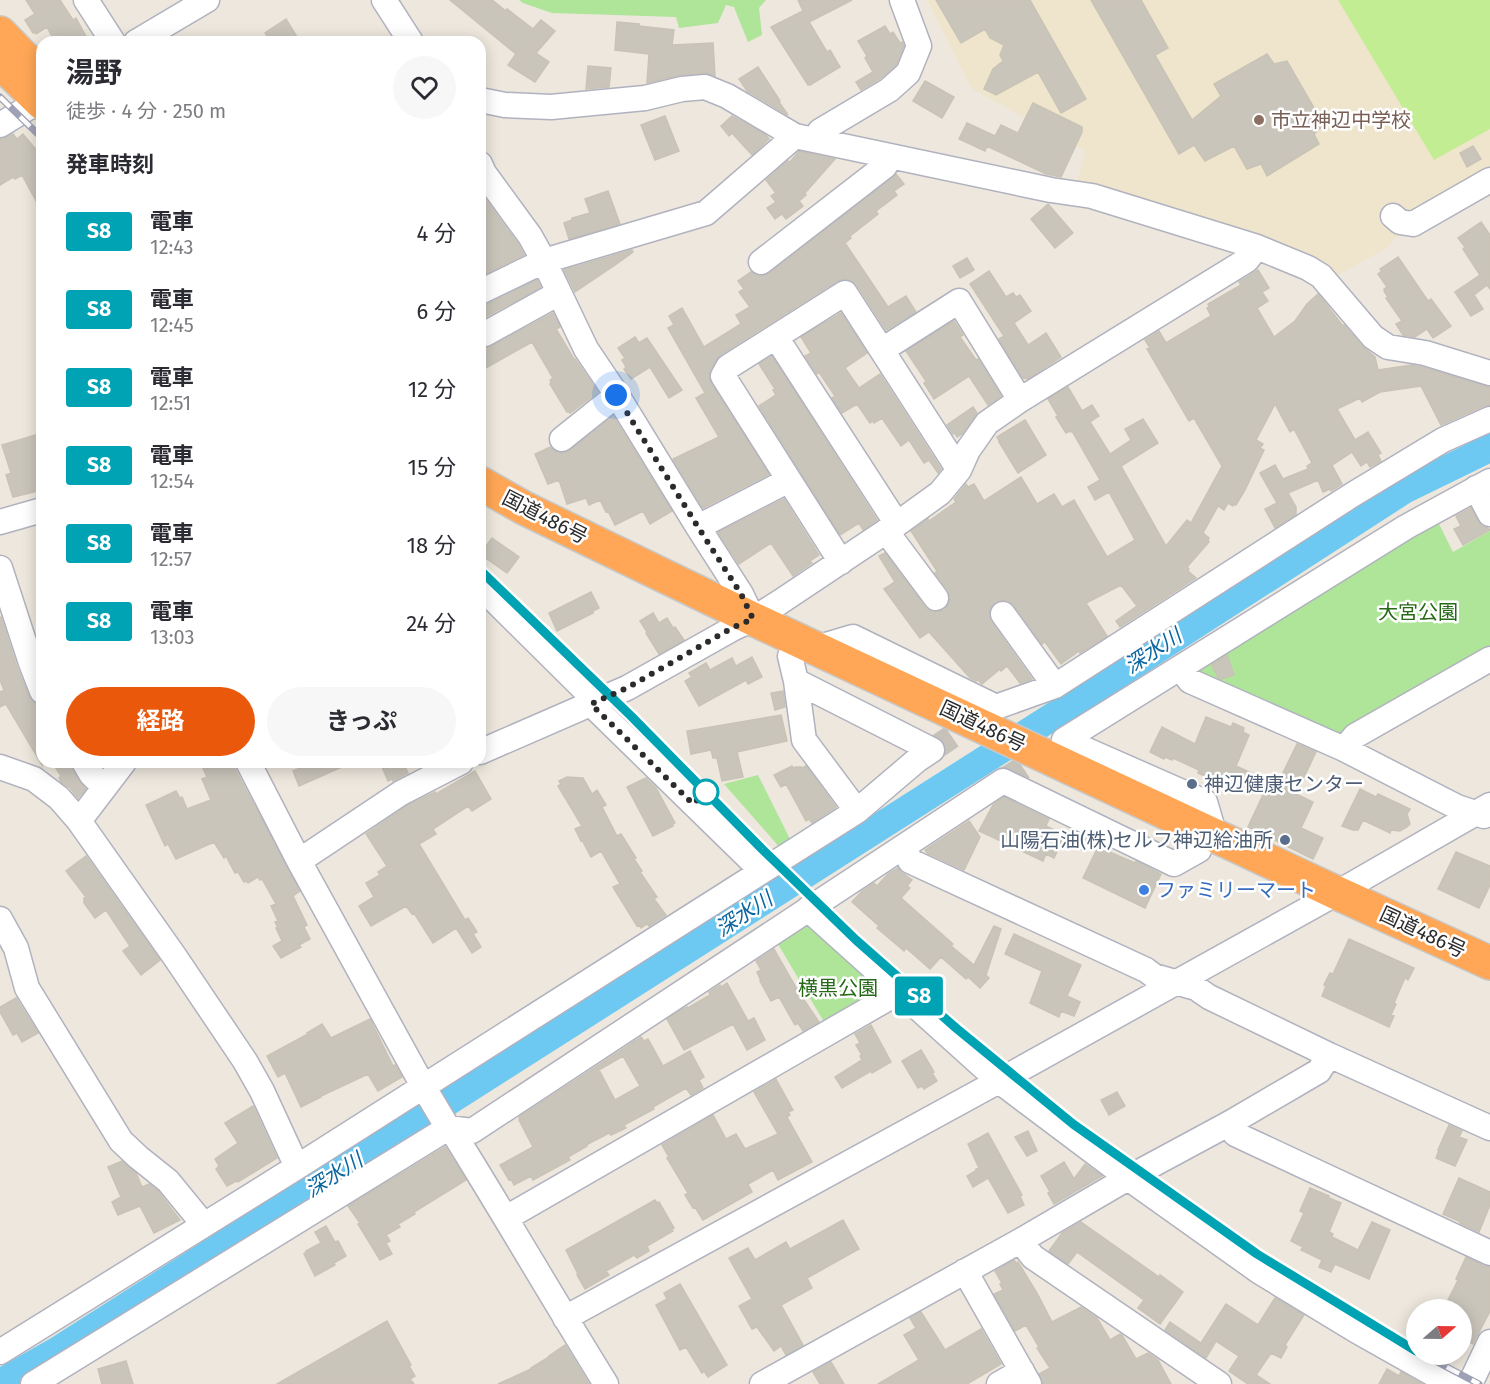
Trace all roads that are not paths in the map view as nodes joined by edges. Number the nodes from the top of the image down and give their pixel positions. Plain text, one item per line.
1 (86, 0) edge
2 (207, 0) edge
3 (384, 0) edge
4 (902, 0) edge
5 (0, 33) edge
6 (109, 36) edge
7 (146, 36) edge
8 (407, 36) edge
9 (0, 62) edge
10 (36, 86) edge
11 (36, 89) edge
12 (36, 97) edge
13 (486, 101) edge
14 (0, 125) edge
15 (805, 138) junction
16 (890, 156) junction
17 (486, 177) edge
18 (1490, 180) edge
19 (1393, 216) dead end
20 (1257, 247) junction
21 (544, 261) junction
22 (761, 262) dead end
23 (486, 289) edge
24 (559, 293) junction
25 (486, 333) edge
26 (776, 337) junction
27 (882, 350) junction
28 (1490, 373) edge
29 (616, 395) junction
30 (1020, 400) junction
31 (1490, 419) edge
32 (562, 439) dead end
33 (959, 470) junction
34 (789, 480) junction
35 (1483, 485) edge
36 (486, 486) edge
37 (486, 507) edge
38 (36, 512) edge
39 (1490, 514) edge
40 (0, 522) edge
41 (698, 527) junction
42 (892, 528) junction
43 (841, 562) junction
44 (0, 568) edge
45 (486, 592) edge
46 (936, 598) dead end
47 (1003, 614) dead end
48 (743, 624) junction
49 (1490, 658) edge
50 (801, 662) junction
51 (1180, 668) junction
52 (36, 676) edge
53 (1055, 686) junction
54 (593, 702) junction
55 (486, 749) edge
56 (1344, 749) junction
57 (0, 767) edge
58 (88, 768) edge
59 (119, 768) edge
60 (251, 768) edge
61 (449, 768) edge
62 (104, 788) junction
63 (857, 811) junction
64 (1485, 812) edge
65 (79, 821) junction
66 (1207, 843) junction
67 (905, 846) junction
68 (299, 861) junction
69 (762, 871) junction
70 (1327, 898) junction
71 (808, 909) junction
72 (0, 919) edge
73 (1490, 963) edge
74 (1175, 982) junction
75 (1490, 983) edge
76 (899, 992) junction
77 (1329, 1055) junction
78 (999, 1081) junction
79 (423, 1086) junction
80 (1230, 1124) junction
81 (448, 1128) junction
82 (1490, 1128) edge
83 (297, 1167) junction
84 (1128, 1178) junction
85 (506, 1218) junction
86 (204, 1225) junction
87 (1020, 1241) junction
88 (1490, 1253) edge
89 (965, 1271) junction
90 (565, 1318) junction
91 (1490, 1342) edge
92 (0, 1352) edge
93 (1026, 1377) edge
94 (33, 1384) edge
95 (606, 1384) edge
96 (762, 1384) edge
97 (999, 1384) edge
98 (1219, 1384) edge
99 (1451, 1384) edge
100 (1470, 1384) edge

1 - 6 street
2 - 7 street
3 - 8 street
4 - 15 street
5 - 10 highway
9 - 11 highway
12 - 14 street
13 - 15 street
15 - 16 street
15 - 21 street
16 - 20 street
16 - 22 street
17 - 21 street
18 - 19 street
20 - 28 street
20 - 30 street
21 - 23 street
21 - 24 street
24 - 25 street
24 - 29 street
26 - 27 street
26 - 34 street
26 - 42 street
27 - 30 street
27 - 33 street
29 - 32 street
29 - 41 street
30 - 33 street
31 - 53 street
33 - 42 street
34 - 41 street
34 - 43 street
35 - 39 street
35 - 51 street
36 - 48 highway, 国道486号
37 - 48 highway, 国道486号
38 - 40 street
41 - 48 street
42 - 43 street
42 - 46 street
43 - 48 street
44 - 52 street
45 - 54 street
47 - 53 street
48 - 50 highway, 国道486号
48 - 54 street
49 - 56 street
50 - 53 street
50 - 63 street
50 - 63 street
50 - 66 highway, 国道486号
51 - 56 street
51 - 66 street
54 - 55 street
54 - 69 street
56 - 64 street
57 - 65 street
58 - 62 street
59 - 62 street
60 - 68 street
61 - 68 street
62 - 65 street
63 - 69 street
64 - 70 street
65 - 83 street
66 - 67 street
66 - 70 highway, 国道486号
67 - 71 street
67 - 74 street
68 - 79 street
69 - 79 street
70 - 73 highway, 国道486号
70 - 74 street
70 - 75 highway, 国道486号
71 - 76 street
71 - 81 street
72 - 86 street
74 - 77 street
74 - 78 street
76 - 78 street
76 - 85 street
77 - 80 street
77 - 82 street
78 - 84 street
78 - 90 street
79 - 81 street
79 - 83 street
80 - 84 street
80 - 88 street
81 - 85 street
81 - 94 street
83 - 86 street
84 - 87 street
84 - 99 street
85 - 90 street
86 - 92 street
87 - 89 street
87 - 98 street
89 - 93 street
89 - 96 street
90 - 95 street
91 - 100 street
93 - 97 street

